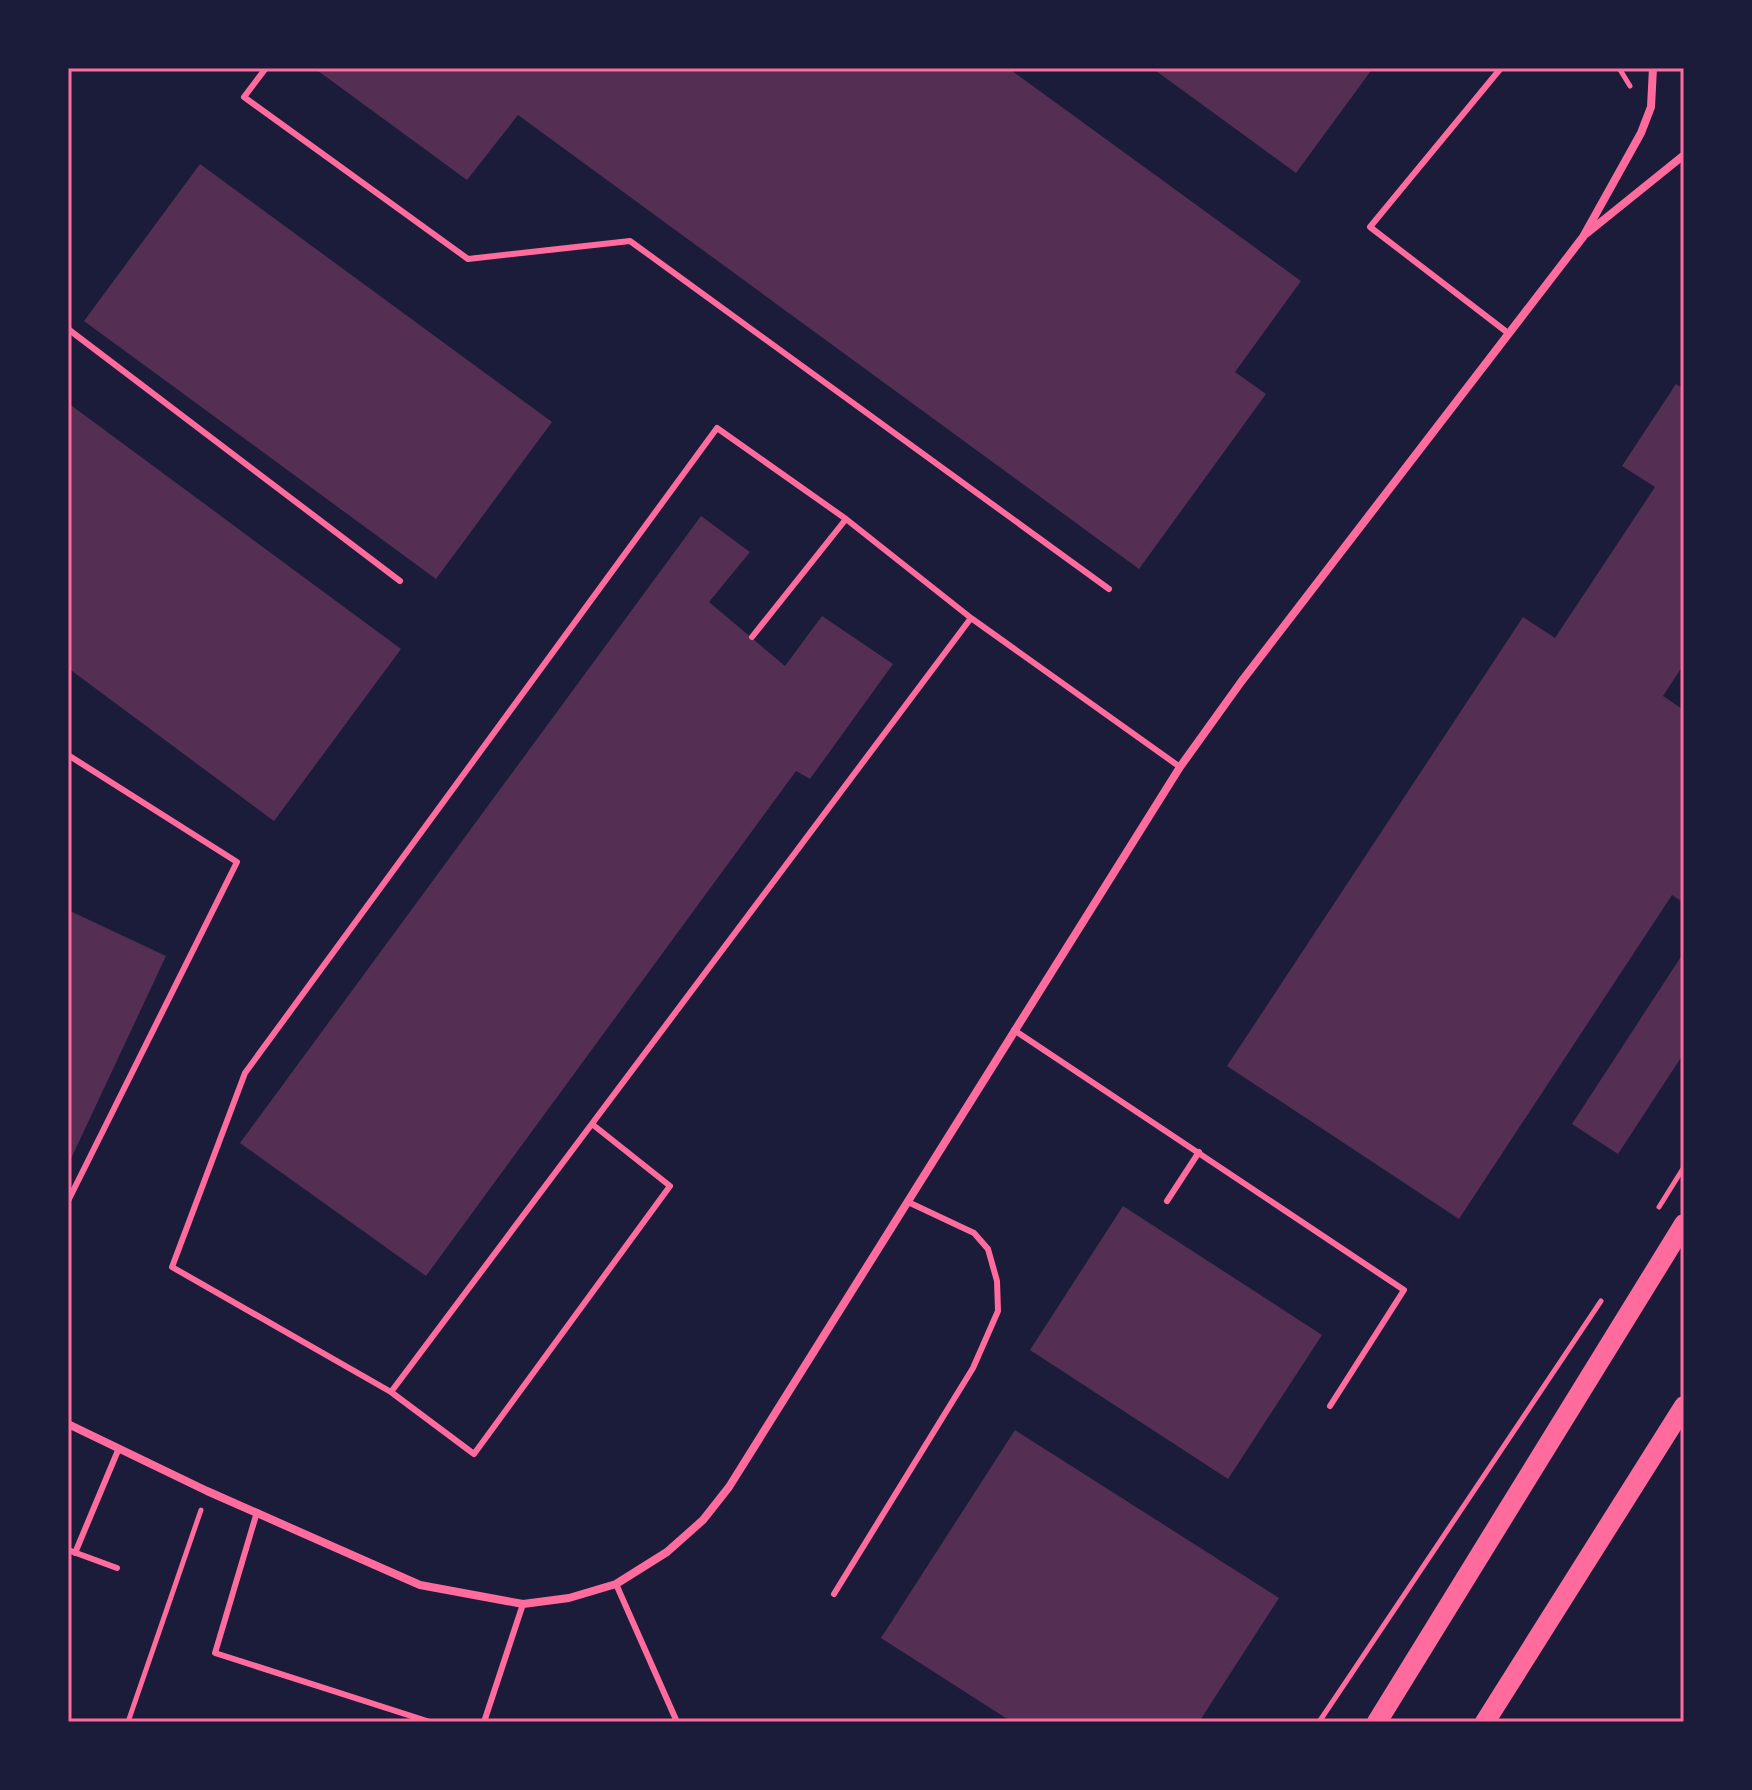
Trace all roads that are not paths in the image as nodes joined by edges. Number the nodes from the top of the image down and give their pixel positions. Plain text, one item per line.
1 (266, 68) edge
2 (1501, 68) edge
3 (1653, 68) edge
4 (1684, 155) edge
5 (1583, 237) junction
6 (68, 329) edge
7 (1508, 333) junction
8 (846, 519) junction
9 (400, 581) dead end
10 (1109, 589) dead end
11 (971, 618) junction
12 (752, 637) dead end
13 (68, 755) edge
14 (1180, 767) junction
15 (1014, 1030) junction
16 (592, 1124) junction
17 (1199, 1152) junction
18 (68, 1201) edge
19 (1167, 1201) dead end
20 (908, 1202) junction
21 (1684, 1224) edge
22 (391, 1392) junction
23 (1330, 1406) dead end
24 (1684, 1406) edge
25 (68, 1424) edge
26 (119, 1448) junction
27 (257, 1512) junction
28 (72, 1551) edge
29 (117, 1568) dead end
30 (616, 1584) junction
31 (834, 1594) dead end
32 (523, 1604) junction
33 (430, 1722) edge
34 (484, 1722) edge
35 (677, 1722) edge
36 (1377, 1722) edge
37 (1485, 1722) edge

1 - 10 lane
2 - 7 lane
3 - 5 street
4 - 5 street
5 - 7 street
6 - 9 lane
7 - 14 street
8 - 11 lane
8 - 12 lane
8 - 22 lane
11 - 14 lane
11 - 16 lane
13 - 18 lane
14 - 15 street
15 - 17 lane
15 - 20 street
16 - 22 lane
16 - 22 lane
17 - 19 lane
17 - 23 lane
20 - 30 street
20 - 31 lane
21 - 36 main road
24 - 37 main road
25 - 26 street
26 - 27 street
26 - 28 lane
27 - 32 street
27 - 33 lane
28 - 29 lane
30 - 32 street
30 - 35 lane
32 - 34 lane

